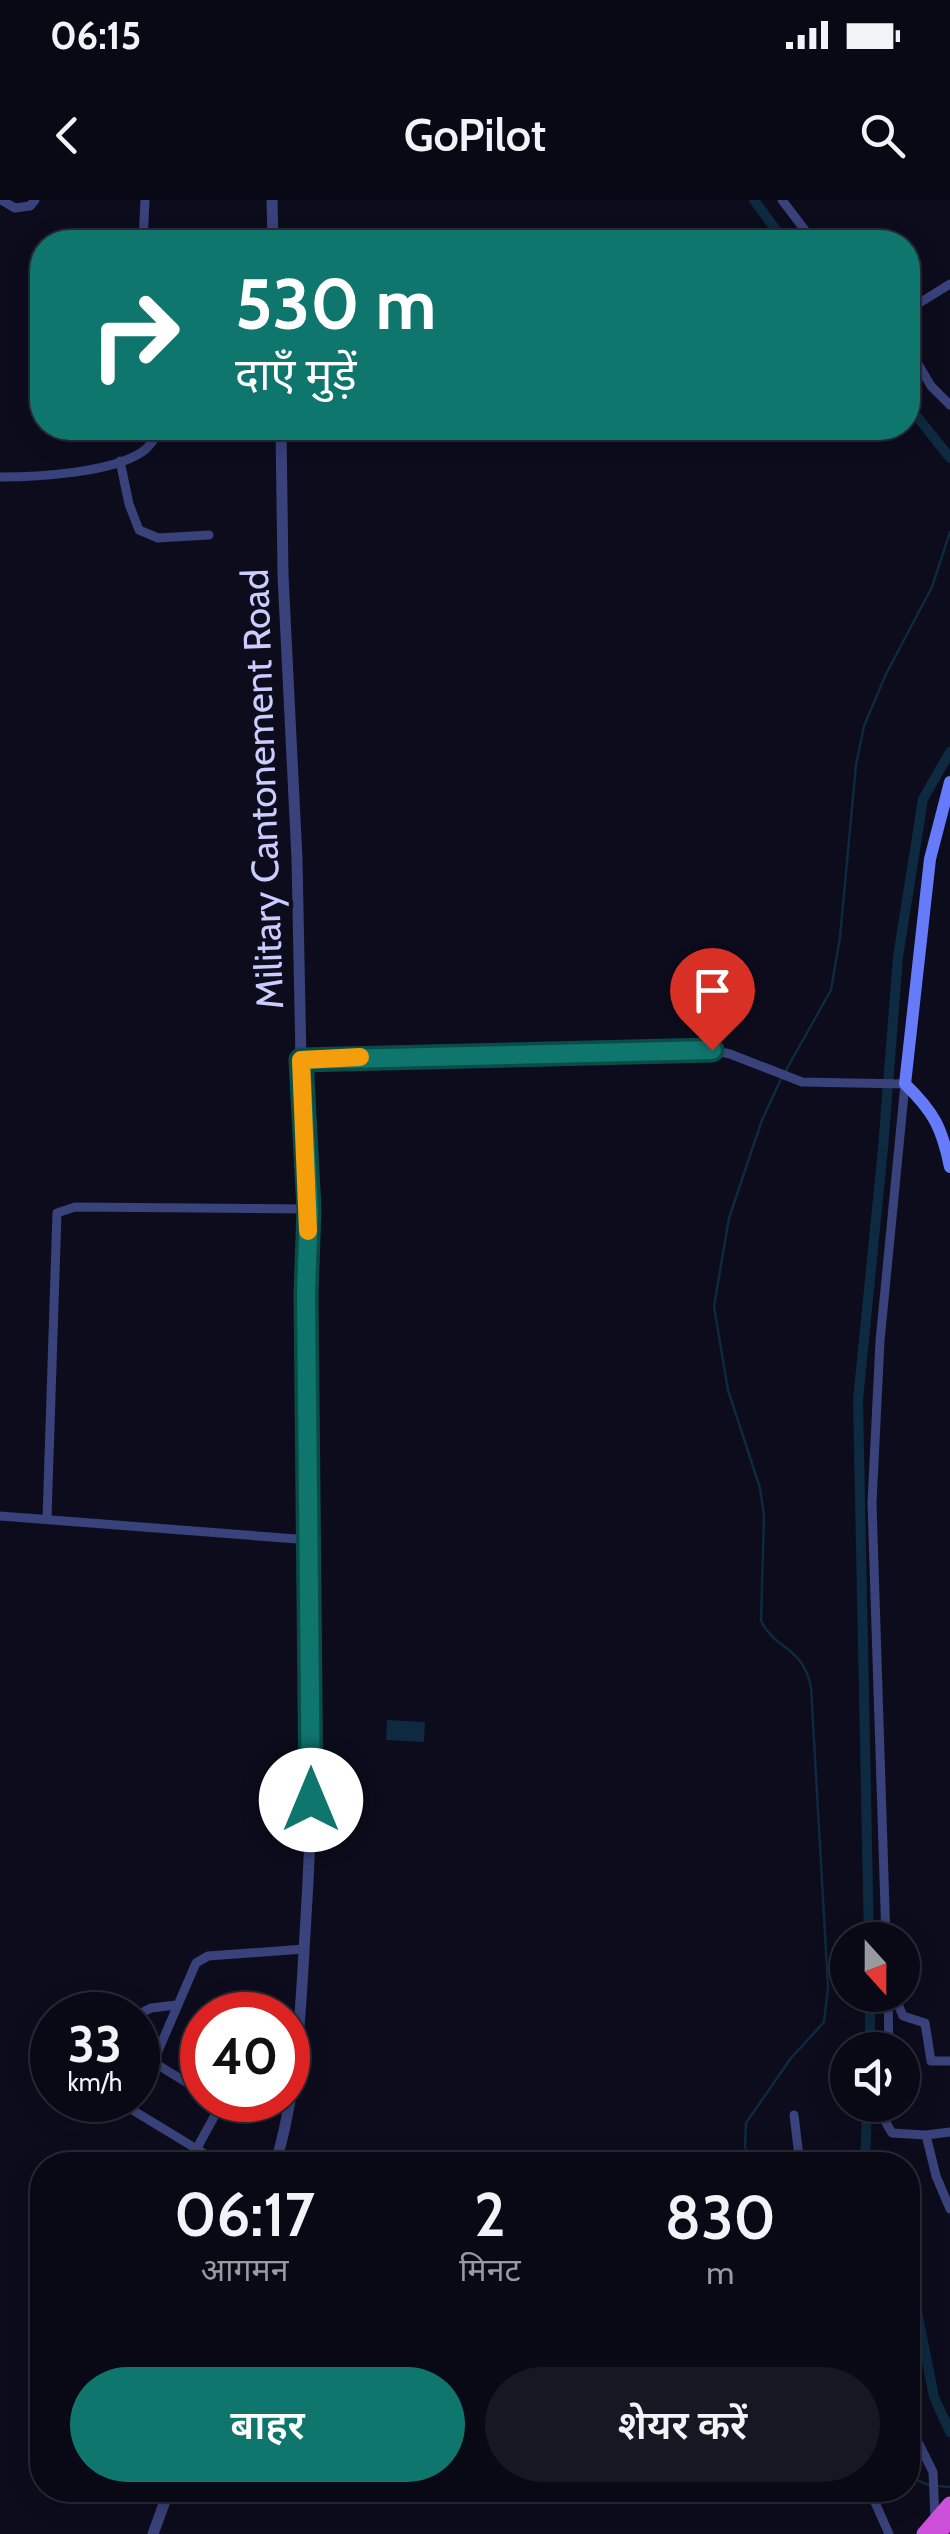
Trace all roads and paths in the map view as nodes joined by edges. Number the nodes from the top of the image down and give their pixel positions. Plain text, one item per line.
1 (1, 200) edge
2 (35, 200) edge
3 (145, 200) edge
4 (272, 200) edge
5 (782, 200) edge
6 (144, 230) edge
7 (273, 230) edge
8 (805, 230) edge
9 (950, 284) edge
10 (920, 303) edge
11 (920, 367) edge
12 (950, 405) edge
13 (152, 440) edge
14 (281, 440) edge
15 (120, 461) junction
16 (0, 477) edge
17 (209, 535) dead end
18 (950, 782) edge
19 (301, 1060) junction
20 (901, 1084) junction
21 (950, 1167) edge
22 (309, 1209) junction
23 (0, 1516) edge
24 (47, 1518) junction
25 (310, 1540) junction
26 (885, 1922) edge
27 (304, 1949) junction
28 (176, 2004) junction
29 (160, 2007) edge
30 (901, 2012) edge
31 (950, 2061) edge
32 (180, 2077) edge
33 (794, 2115) dead end
34 (153, 2122) edge
35 (211, 2122) edge
36 (885, 2122) edge
37 (950, 2132) edge
38 (926, 2135) junction
39 (197, 2148) junction
40 (203, 2152) edge
41 (278, 2152) edge
42 (798, 2152) edge
43 (946, 2194) edge
44 (950, 2209) edge
45 (920, 2446) edge
46 (164, 2502) edge
47 (875, 2502) edge
48 (949, 2504) edge
49 (941, 2525) edge
50 (152, 2534) edge
51 (889, 2534) edge
52 (924, 2534) edge

1 - 2 street
3 - 6 street
4 - 7 street
5 - 8 street
9 - 10 street
11 - 12 street
13 - 15 street
14 - 19 street, Military Cantonement Road
15 - 16 street
15 - 17 street
18 - 20 main road
19 - 20 street
19 - 22 street, Military Cantonement Road
20 - 21 main road
20 - 26 street
22 - 24 street
22 - 25 street, Military Cantonement Road
23 - 24 street
24 - 25 street
25 - 27 street, Military Cantonement Road
27 - 28 street
27 - 41 street, Military Cantonement Road
28 - 29 street
28 - 32 street
30 - 31 street
33 - 42 street
34 - 39 street
35 - 39 street
36 - 38 street
37 - 38 street
38 - 43 street
39 - 40 street
43 - 44 street
45 - 49 street
46 - 50 street
47 - 51 street
48 - 49 highway
49 - 52 highway

